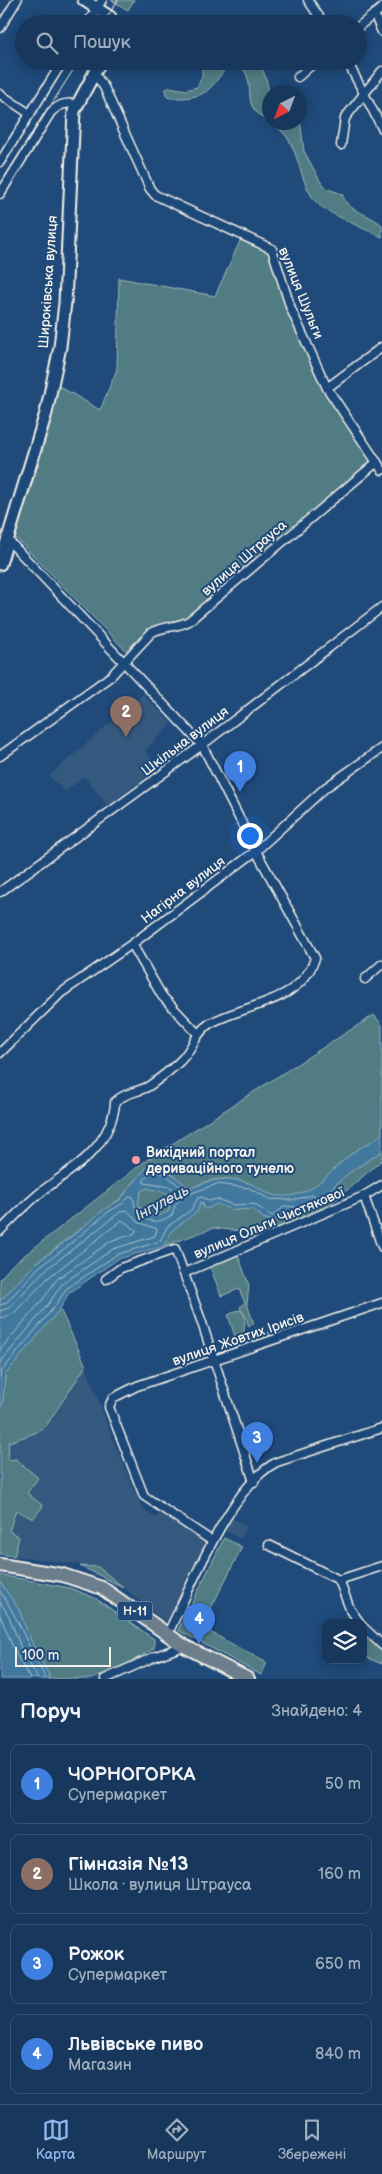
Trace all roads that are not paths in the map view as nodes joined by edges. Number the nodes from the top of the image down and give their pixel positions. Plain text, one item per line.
1 (18, 0) edge
2 (84, 0) edge
3 (308, 0) edge
4 (99, 4) edge
5 (382, 8) edge
6 (374, 14) junction
7 (92, 15) edge
8 (108, 15) edge
9 (318, 15) edge
10 (367, 20) edge
11 (0, 28) edge
12 (382, 32) edge
13 (57, 70) edge
14 (96, 70) edge
15 (306, 70) edge
16 (352, 70) edge
17 (382, 71) edge
18 (94, 73) junction
19 (298, 78) dead end
20 (364, 92) junction
21 (0, 94) edge
22 (76, 104) junction
23 (30, 114) junction
24 (382, 128) edge
25 (341, 145) dead end
26 (0, 162) edge
27 (0, 194) edge
28 (382, 346) edge
29 (327, 388) junction
30 (376, 462) junction
31 (382, 469) edge
32 (8, 540) junction
33 (0, 564) edge
34 (382, 607) edge
35 (124, 662) junction
36 (202, 745) junction
37 (382, 748) edge
38 (0, 756) edge
39 (256, 851) junction
40 (0, 892) edge
41 (132, 944) junction
42 (382, 964) edge
43 (364, 979) dead end
44 (198, 1034) junction
45 (0, 1053) edge
46 (382, 1185) edge
47 (364, 1196) junction
48 (0, 1231) edge
49 (382, 1247) edge
50 (184, 1273) junction
51 (106, 1279) dead end
52 (382, 1303) edge
53 (214, 1361) junction
54 (382, 1428) edge
55 (254, 1482) junction
56 (212, 1541) junction
57 (269, 1545) dead end
58 (6, 1566) edge
59 (382, 1566) edge
60 (339, 1580) junction
61 (357, 1619) edge
62 (367, 1631) edge
63 (166, 1635) junction
64 (382, 1645) edge
65 (184, 1646) junction
66 (241, 1678) edge
67 (105, 1679) edge

1 - 11 street
2 - 4 main road
3 - 9 street
4 - 7 street
4 - 8 main road
5 - 6 street
6 - 10 street
6 - 12 street
13 - 23 street
14 - 18 main road, Широківська вулиця
15 - 19 street
16 - 20 street
17 - 20 street
18 - 22 main road, Широківська вулиця
18 - 29 street, вулиця Шульги
20 - 24 street
20 - 25 street
21 - 23 street
22 - 27 street
22 - 32 main road, Широківська вулиця
23 - 26 street
28 - 29 street
29 - 30 street, вулиця Шульги
30 - 31 street, вулиця Шульги
30 - 35 street, вулиця Штрауса
32 - 33 main road, Широківська вулиця
32 - 35 street
34 - 36 street, Шкільна вулиця
35 - 36 street
35 - 38 street, вулиця Штрауса
36 - 39 street
36 - 40 street, Шкільна вулиця
37 - 39 street, Нагірна вулиця
39 - 41 street, Нагірна вулиця
39 - 44 street
41 - 44 street
41 - 45 street, Нагірна вулиця
42 - 43 street
44 - 48 street
46 - 47 street, вулиця Ольги Чистякової
47 - 49 street
47 - 50 street, вулиця Ольги Чистякової
50 - 51 street, вулиця Ольги Чистякової
50 - 53 street, вулиця Ольги Чистякової
52 - 53 street, вулиця Жовтих Ірисів
53 - 55 street, вулиця Ольги Чистякової
53 - 56 street, вулиця Жовтих Ірисів
54 - 55 street
55 - 56 street
56 - 63 street
57 - 60 street
58 - 63 main road, Н-11
59 - 60 street
60 - 61 street
62 - 64 street
63 - 65 main road, Н-11
65 - 66 main road, Н-11
65 - 67 street

